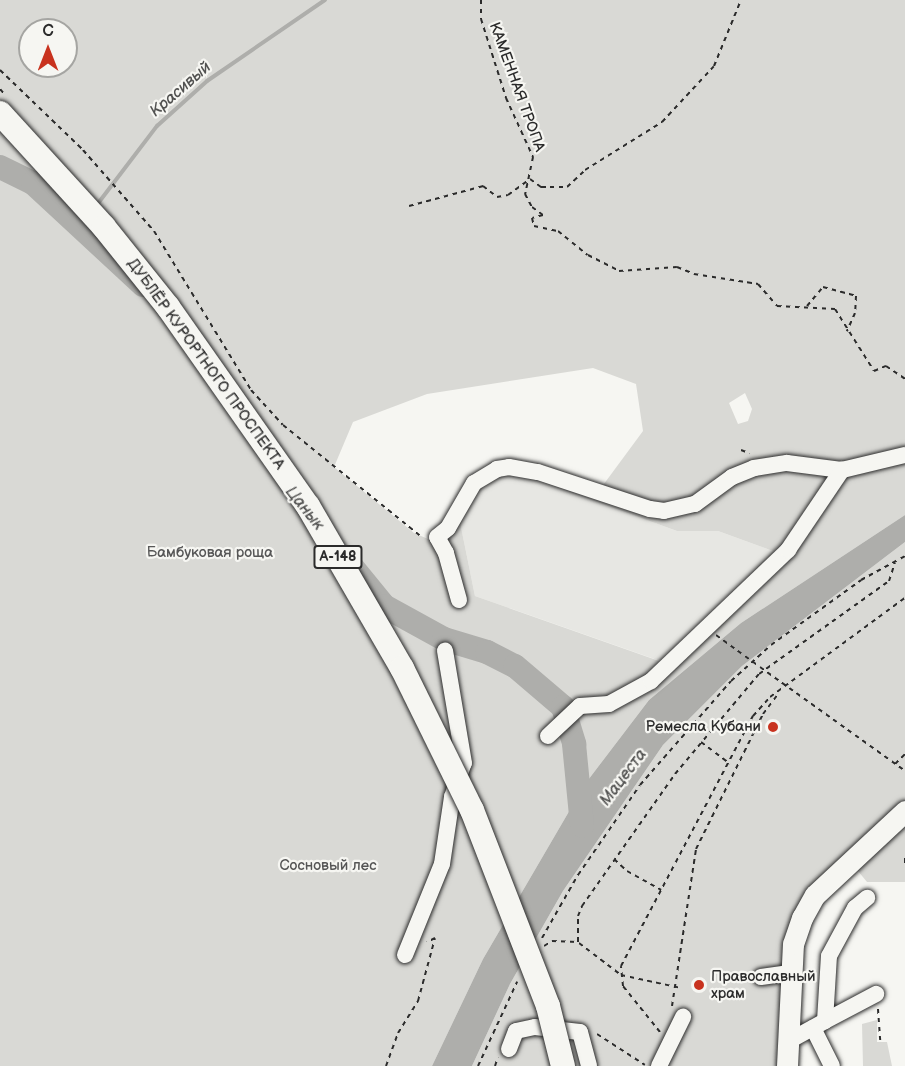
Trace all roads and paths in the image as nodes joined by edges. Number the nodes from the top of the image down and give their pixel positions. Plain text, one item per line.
1 (481, 0) edge
2 (741, 0) edge
3 (0, 70) edge
4 (0, 113) edge
5 (530, 179) junction
6 (409, 206) dead end
7 (807, 306) junction
8 (847, 331) junction
9 (905, 379) edge
10 (905, 455) edge
11 (842, 470) junction
12 (437, 537) junction
13 (905, 556) edge
14 (896, 561) junction
15 (905, 598) edge
16 (459, 600) dead end
17 (716, 635) dead end
18 (445, 651) dead end
19 (764, 670) junction
20 (789, 687) junction
21 (782, 690) junction
22 (548, 736) dead end
23 (700, 742) junction
24 (905, 754) edge
25 (729, 764) junction
26 (895, 764) junction
27 (905, 771) edge
28 (905, 811) edge
29 (905, 858) edge
30 (614, 859) junction
31 (905, 867) edge
32 (661, 890) junction
33 (867, 898) dead end
34 (578, 942) junction
35 (537, 947) dead end
36 (538, 954) dead end
37 (405, 955) joint
38 (790, 973) junction
39 (621, 975) junction
40 (520, 977) dead end
41 (761, 977) dead end
42 (675, 987) junction
43 (681, 988) dead end
44 (876, 994) joint
45 (677, 1013) joint
46 (819, 1025) junction
47 (666, 1028) dead end
48 (880, 1041) dead end
49 (787, 1042) junction
50 (509, 1048) dead end
51 (386, 1066) edge
52 (478, 1066) edge
53 (563, 1066) edge
54 (589, 1066) edge
55 (659, 1066) edge
56 (787, 1066) edge
57 (832, 1066) edge

1 - 5 path, КАМЕННАЯ ТРОПА
2 - 5 path
3 - 12 path
4 - 53 highway, ДУБЛЁР КУРОРТНОГО ПРОСПЕКТА / А-148, bridge
5 - 6 path
5 - 7 path, КАМЕННАЯ ТРОПА
7 - 8 path, КАМЕННАЯ ТРОПА
7 - 8 path
8 - 9 path, КАМЕННАЯ ТРОПА
10 - 11 street
11 - 12 street
11 - 22 street
12 - 16 street
13 - 14 path
14 - 19 path
14 - 35 path
15 - 20 path
17 - 19 path, bridge
18 - 37 street
19 - 20 path
19 - 23 path
20 - 21 path
20 - 26 path
21 - 25 path
21 - 42 path
23 - 25 path
23 - 30 path
24 - 26 path
25 - 32 path
26 - 27 path
28 - 38 main road
29 - 31 path
30 - 32 path
30 - 34 path
32 - 39 path
33 - 46 street
34 - 36 path
34 - 39 path
37 - 51 path
38 - 41 street
38 - 49 main road
39 - 42 path
39 - 47 path
40 - 52 path
42 - 43 path
42 - 45 path
44 - 46 street
44 - 48 path
45 - 55 street
46 - 49 street
46 - 57 street
49 - 56 main road
50 - 54 street

